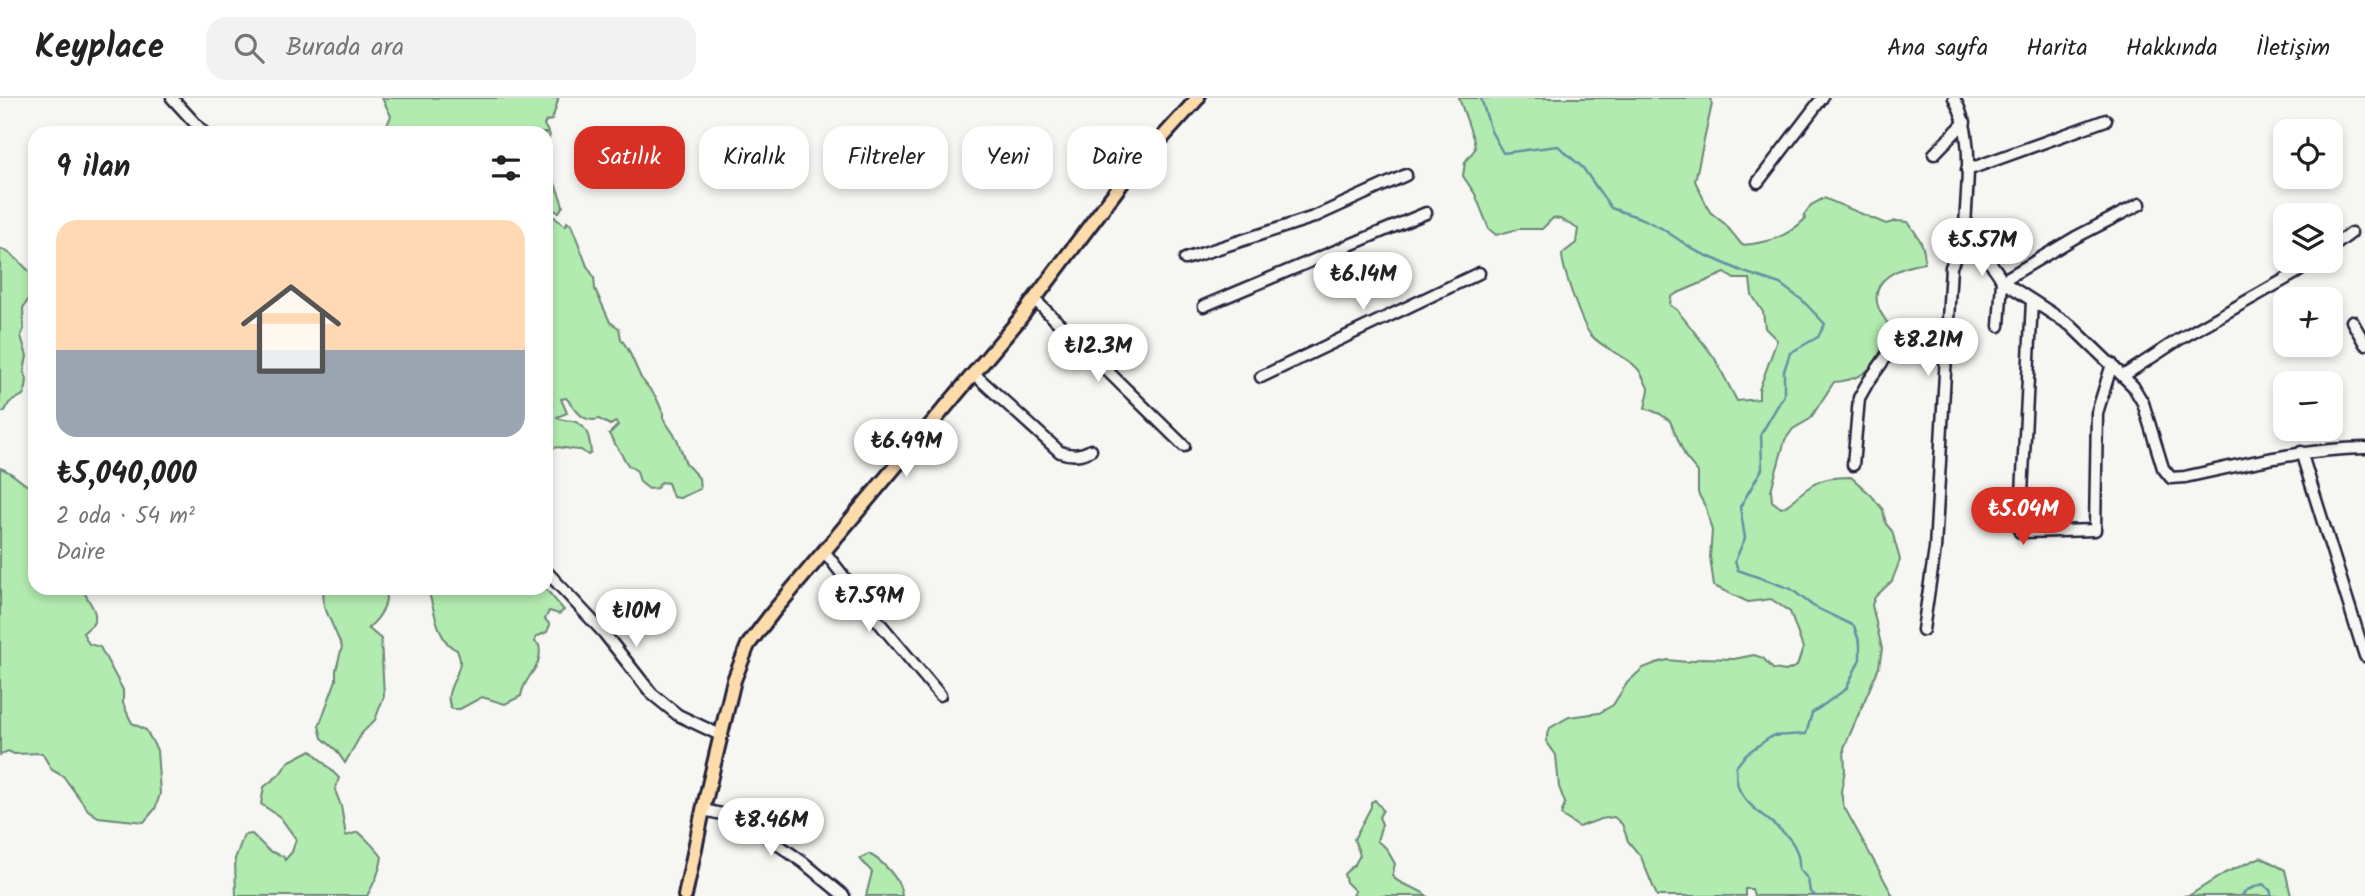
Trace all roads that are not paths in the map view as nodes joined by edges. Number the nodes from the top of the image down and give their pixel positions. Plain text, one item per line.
1 (172, 98) edge
2 (1198, 98) edge
3 (1822, 98) edge
4 (1954, 98) edge
5 (2106, 120) dead end
6 (1965, 122) junction
7 (198, 126) edge
8 (1934, 154) dead end
9 (1967, 170) junction
10 (1406, 175) dead end
11 (1758, 182) dead end
12 (2140, 204) dead end
13 (1426, 213) dead end
14 (2351, 233) dead end
15 (2343, 239) edge
16 (1970, 241) junction
17 (1185, 259) dead end
18 (2296, 273) edge
19 (1479, 274) dead end
20 (2002, 281) junction
21 (1034, 299) junction
22 (2032, 301) junction
23 (1204, 306) dead end
24 (2352, 321) dead end
25 (1999, 326) dead end
26 (1946, 336) junction
27 (2365, 344) edge
28 (2112, 364) junction
29 (974, 373) junction
30 (2123, 376) junction
31 (1261, 377) dead end
32 (1184, 446) dead end
33 (2365, 448) edge
34 (1091, 450) dead end
35 (2301, 452) junction
36 (1853, 465) dead end
37 (824, 551) junction
38 (553, 578) edge
39 (1923, 630) dead end
40 (2365, 656) edge
41 (940, 695) dead end
42 (720, 735) junction
43 (703, 810) junction
44 (685, 896) edge
45 (844, 896) edge

1 - 7 street
2 - 21 main road
3 - 11 street
4 - 6 street
5 - 9 street
6 - 8 street
6 - 9 street
9 - 16 street
10 - 17 street
12 - 20 street
13 - 23 street
14 - 15 street
16 - 20 street
16 - 26 street
18 - 30 street
19 - 31 street
20 - 22 street
20 - 25 street
21 - 29 main road
21 - 32 street
22 - 28 street
22 - 28 street
24 - 27 street
26 - 36 street
26 - 39 street
28 - 30 street
29 - 34 street
29 - 37 main road
30 - 35 street
33 - 35 street
35 - 40 street
37 - 41 street
37 - 42 main road
38 - 42 street
42 - 43 main road
43 - 44 main road
43 - 45 street

